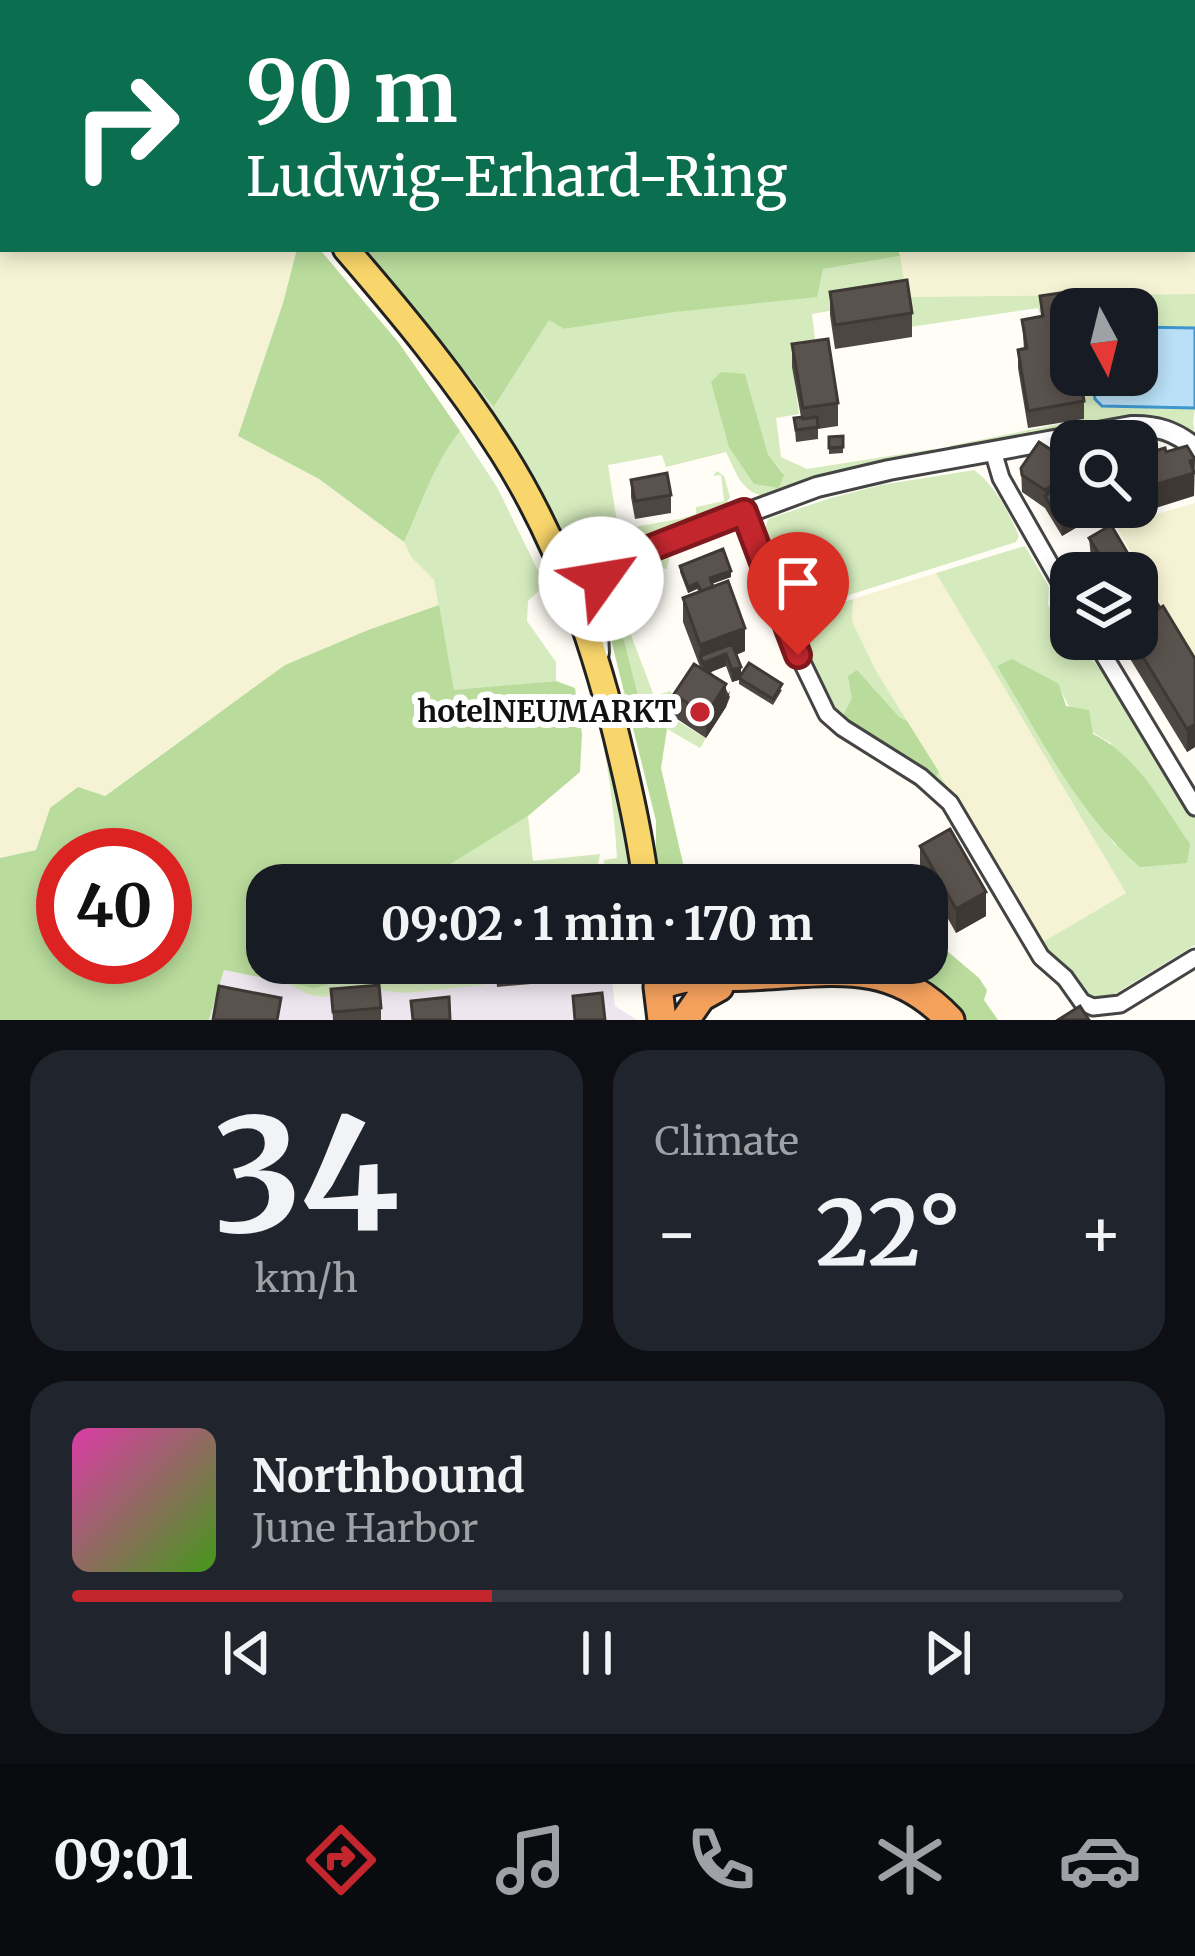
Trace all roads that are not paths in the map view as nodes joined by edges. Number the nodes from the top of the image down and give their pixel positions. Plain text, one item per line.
1 (349, 252) edge
2 (1195, 448) edge
3 (993, 451) junction
4 (744, 512) junction
5 (547, 534) junction
6 (616, 564) junction
7 (1050, 565) edge
8 (569, 584) junction
9 (1107, 660) edge
10 (599, 664) junction
11 (1195, 807) edge
12 (642, 864) edge
13 (1195, 958) edge
14 (657, 984) edge
15 (666, 984) edge
16 (707, 984) edge
17 (714, 984) edge
18 (899, 984) edge
19 (662, 1020) edge
20 (685, 1020) edge
21 (950, 1020) edge

1 - 5 main road
2 - 3 street
3 - 4 street
3 - 7 street
4 - 6 street
4 - 13 street
5 - 6 street
5 - 8 main road
6 - 8 street
6 - 10 street
8 - 10 main road
9 - 11 street
10 - 12 main road
14 - 19 highway
15 - 16 highway
17 - 20 highway
18 - 21 highway

